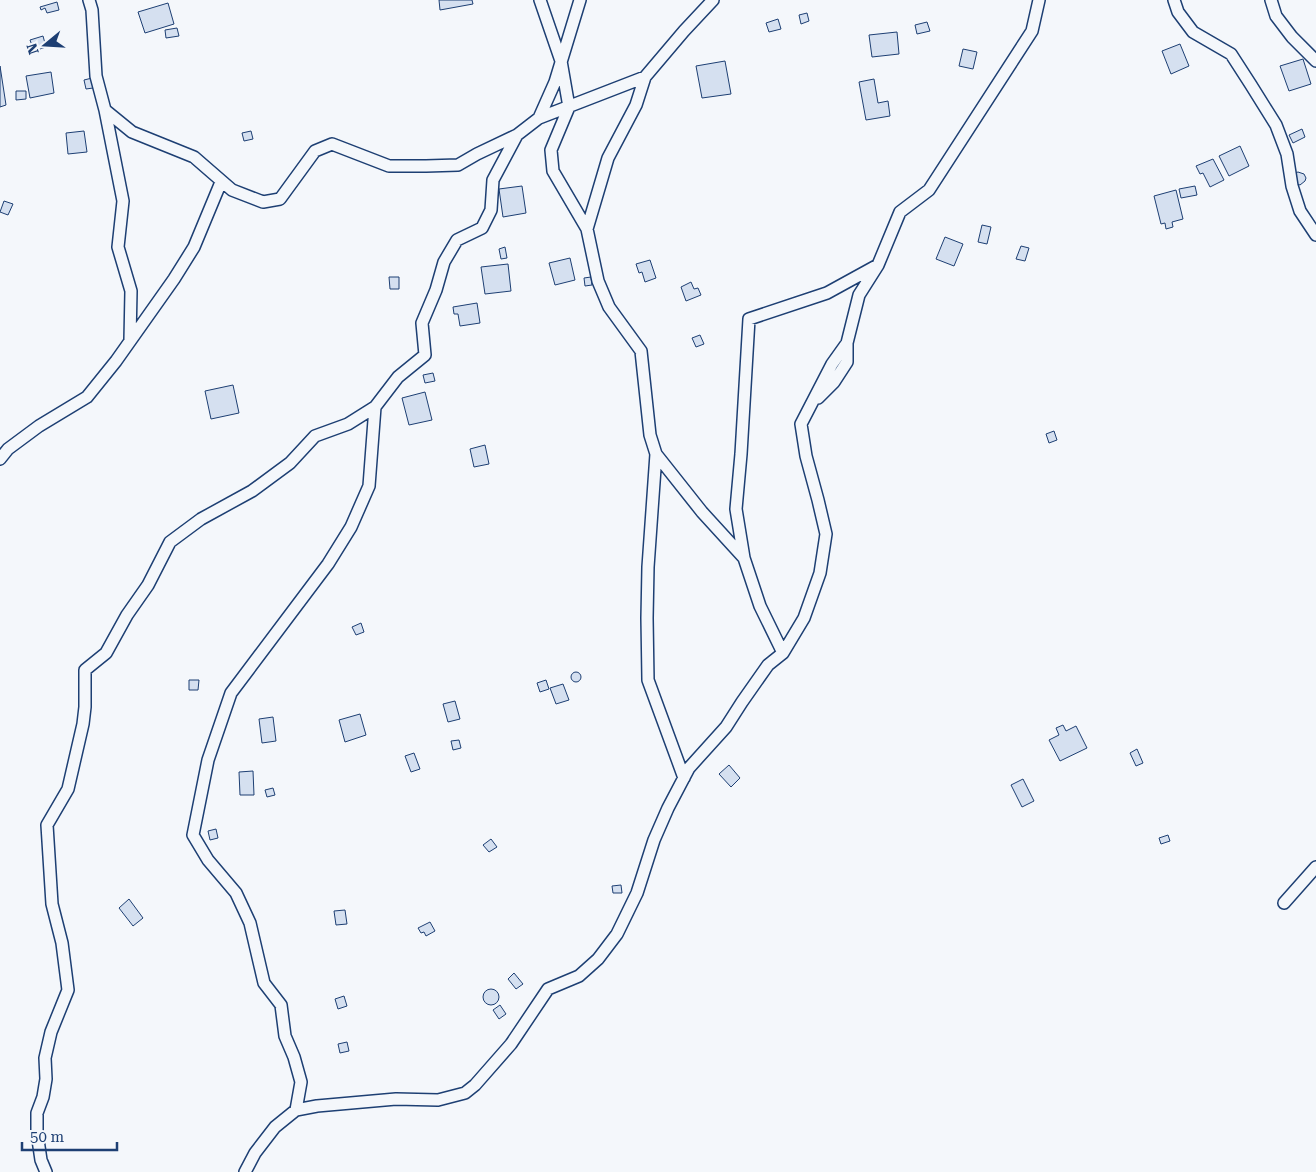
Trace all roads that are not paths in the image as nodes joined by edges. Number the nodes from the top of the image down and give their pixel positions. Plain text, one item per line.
1 (89, 0) edge
2 (540, 0) edge
3 (580, 0) edge
4 (713, 0) edge
5 (1039, 0) edge
6 (1174, 0) edge
7 (1271, 0) edge
8 (561, 61) junction
9 (1316, 62) edge
10 (645, 77) junction
11 (569, 107) junction
12 (104, 110) junction
13 (539, 118) junction
14 (518, 135) junction
15 (222, 182) junction
16 (587, 229) junction
17 (1316, 235) edge
18 (878, 265) junction
19 (130, 340) junction
20 (375, 407) junction
21 (656, 454) junction
22 (0, 459) edge
23 (744, 558) junction
24 (783, 653) junction
25 (684, 778) junction
26 (1316, 866) edge
27 (1284, 903) dead end
28 (296, 1110) junction
29 (46, 1172) edge
30 (245, 1172) edge

1 - 12 street
2 - 8 street
3 - 8 street
4 - 10 street
5 - 18 street
6 - 17 street
7 - 9 street
8 - 11 street
8 - 13 street
10 - 11 street
10 - 16 street
11 - 13 street
11 - 16 street
12 - 15 street
12 - 19 street
13 - 14 street
14 - 15 street
14 - 20 street
15 - 19 street
16 - 21 street
18 - 23 street
18 - 24 street
19 - 22 street
20 - 28 street
20 - 29 street
21 - 23 street
21 - 25 street
23 - 24 street
24 - 25 street
25 - 28 street
26 - 27 street
28 - 30 street

